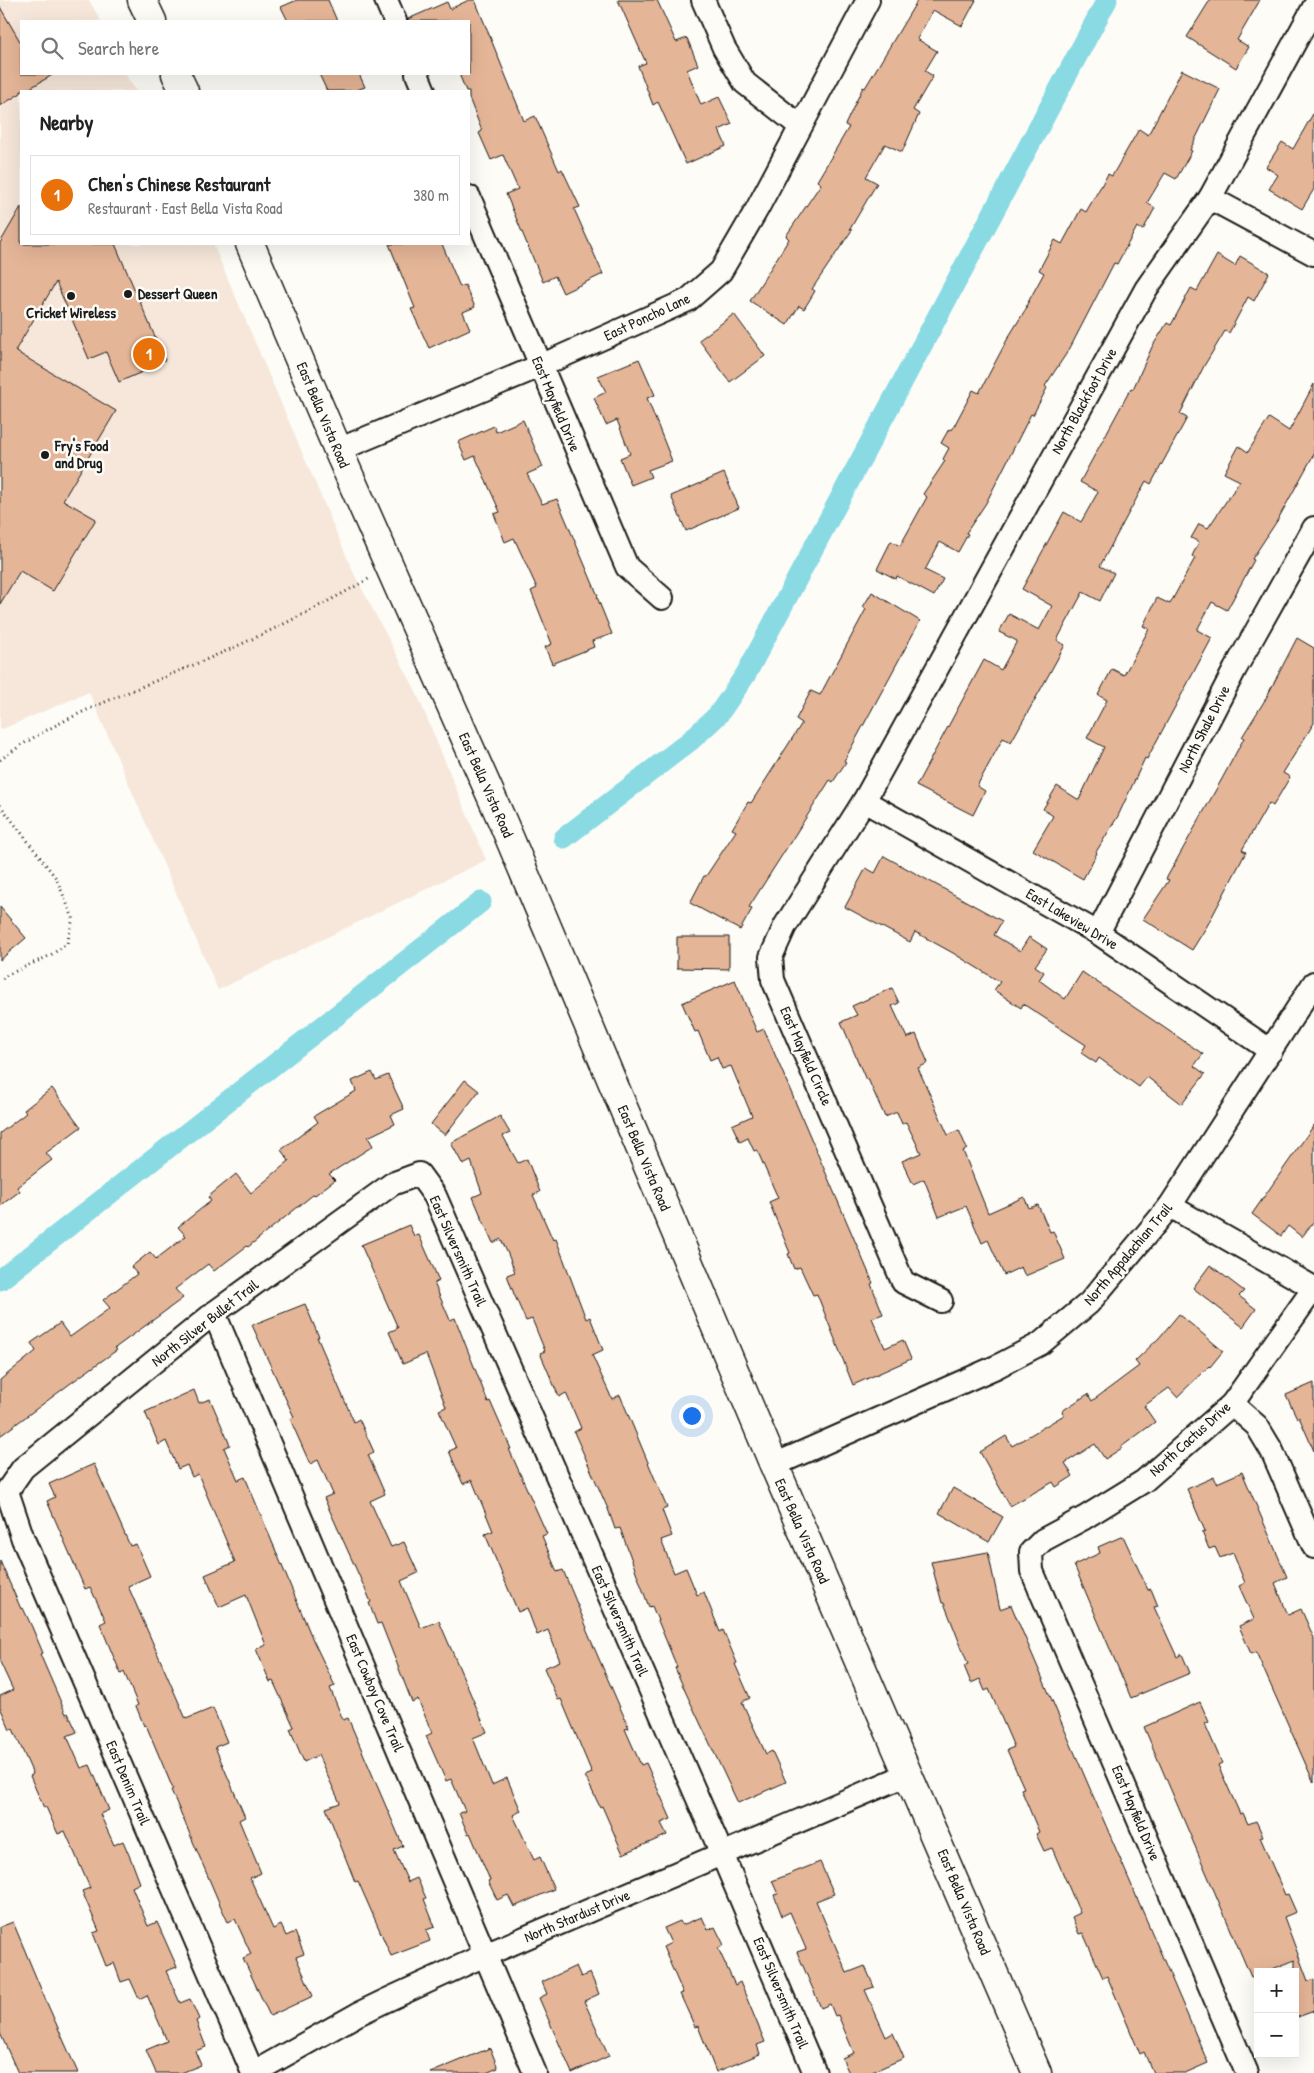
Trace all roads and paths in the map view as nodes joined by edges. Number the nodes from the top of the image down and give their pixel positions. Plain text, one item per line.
1 (142, 0) edge
2 (386, 0) edge
3 (703, 0) edge
4 (868, 0) edge
5 (1314, 7) edge
6 (152, 20) edge
7 (395, 20) edge
8 (176, 75) edge
9 (417, 75) edge
10 (184, 90) edge
11 (424, 90) edge
12 (800, 126) junction
13 (1210, 198) junction
14 (470, 199) edge
15 (250, 245) edge
16 (1314, 254) edge
17 (540, 366) junction
18 (338, 450) junction
19 (1314, 528) edge
20 (390, 567) junction
21 (662, 598) dead end
22 (0, 760) edge
23 (864, 801) junction
24 (0, 805) edge
25 (1098, 933) junction
26 (0, 981) edge
27 (1314, 983) edge
28 (1271, 1051) junction
29 (419, 1174) joint
30 (1170, 1206) junction
31 (1314, 1288) edge
32 (940, 1301) dead end
33 (214, 1313) junction
34 (1232, 1404) junction
35 (774, 1465) junction
36 (7, 1491) joint
37 (1314, 1547) edge
38 (1031, 1552) joint
39 (909, 1774) junction
40 (722, 1854) junction
41 (485, 1955) junction
42 (253, 2073) edge
43 (535, 2073) edge
44 (815, 2073) edge
45 (1038, 2073) edge
46 (1247, 2073) edge

1 - 6 street
2 - 7 street
3 - 12 street
4 - 12 street, East Poncho Lane
5 - 13 street, North Blackfoot Drive
8 - 10 street
9 - 11 street
12 - 17 street, East Poncho Lane
13 - 16 street
13 - 23 street, North Blackfoot Drive
14 - 17 street, East Mayfield Drive
15 - 18 street, East Bella Vista Road
17 - 18 street, East Poncho Lane
17 - 21 street, East Mayfield Drive
18 - 20 street, East Bella Vista Road
19 - 25 street, North Shale Drive
20 - 22 path
20 - 35 street, East Bella Vista Road
23 - 25 street, East Lakeview Drive
23 - 32 street, East Mayfield Circle
24 - 26 path
25 - 28 street, East Lakeview Drive
27 - 28 street, North Appalachian Trail
28 - 30 street, North Appalachian Trail
29 - 33 street, North Silver Bullet Trail
29 - 40 street, East Silversmith Trail
30 - 31 street
30 - 35 street, North Appalachian Trail
31 - 34 street, North Cactus Drive
33 - 36 street, North Silver Bullet Trail
33 - 41 street, East Cowboy Cove Trail
34 - 37 street
34 - 38 street, North Cactus Drive
35 - 39 street, East Bella Vista Road
36 - 42 street, East Denim Trail
38 - 46 street, East Mayfield Drive
39 - 40 street, North Stardust Drive
39 - 45 street, East Bella Vista Road
40 - 41 street, North Stardust Drive
40 - 44 street, East Silversmith Trail
41 - 42 street, North Stardust Drive
41 - 43 street, East Cowboy Cove Trail

